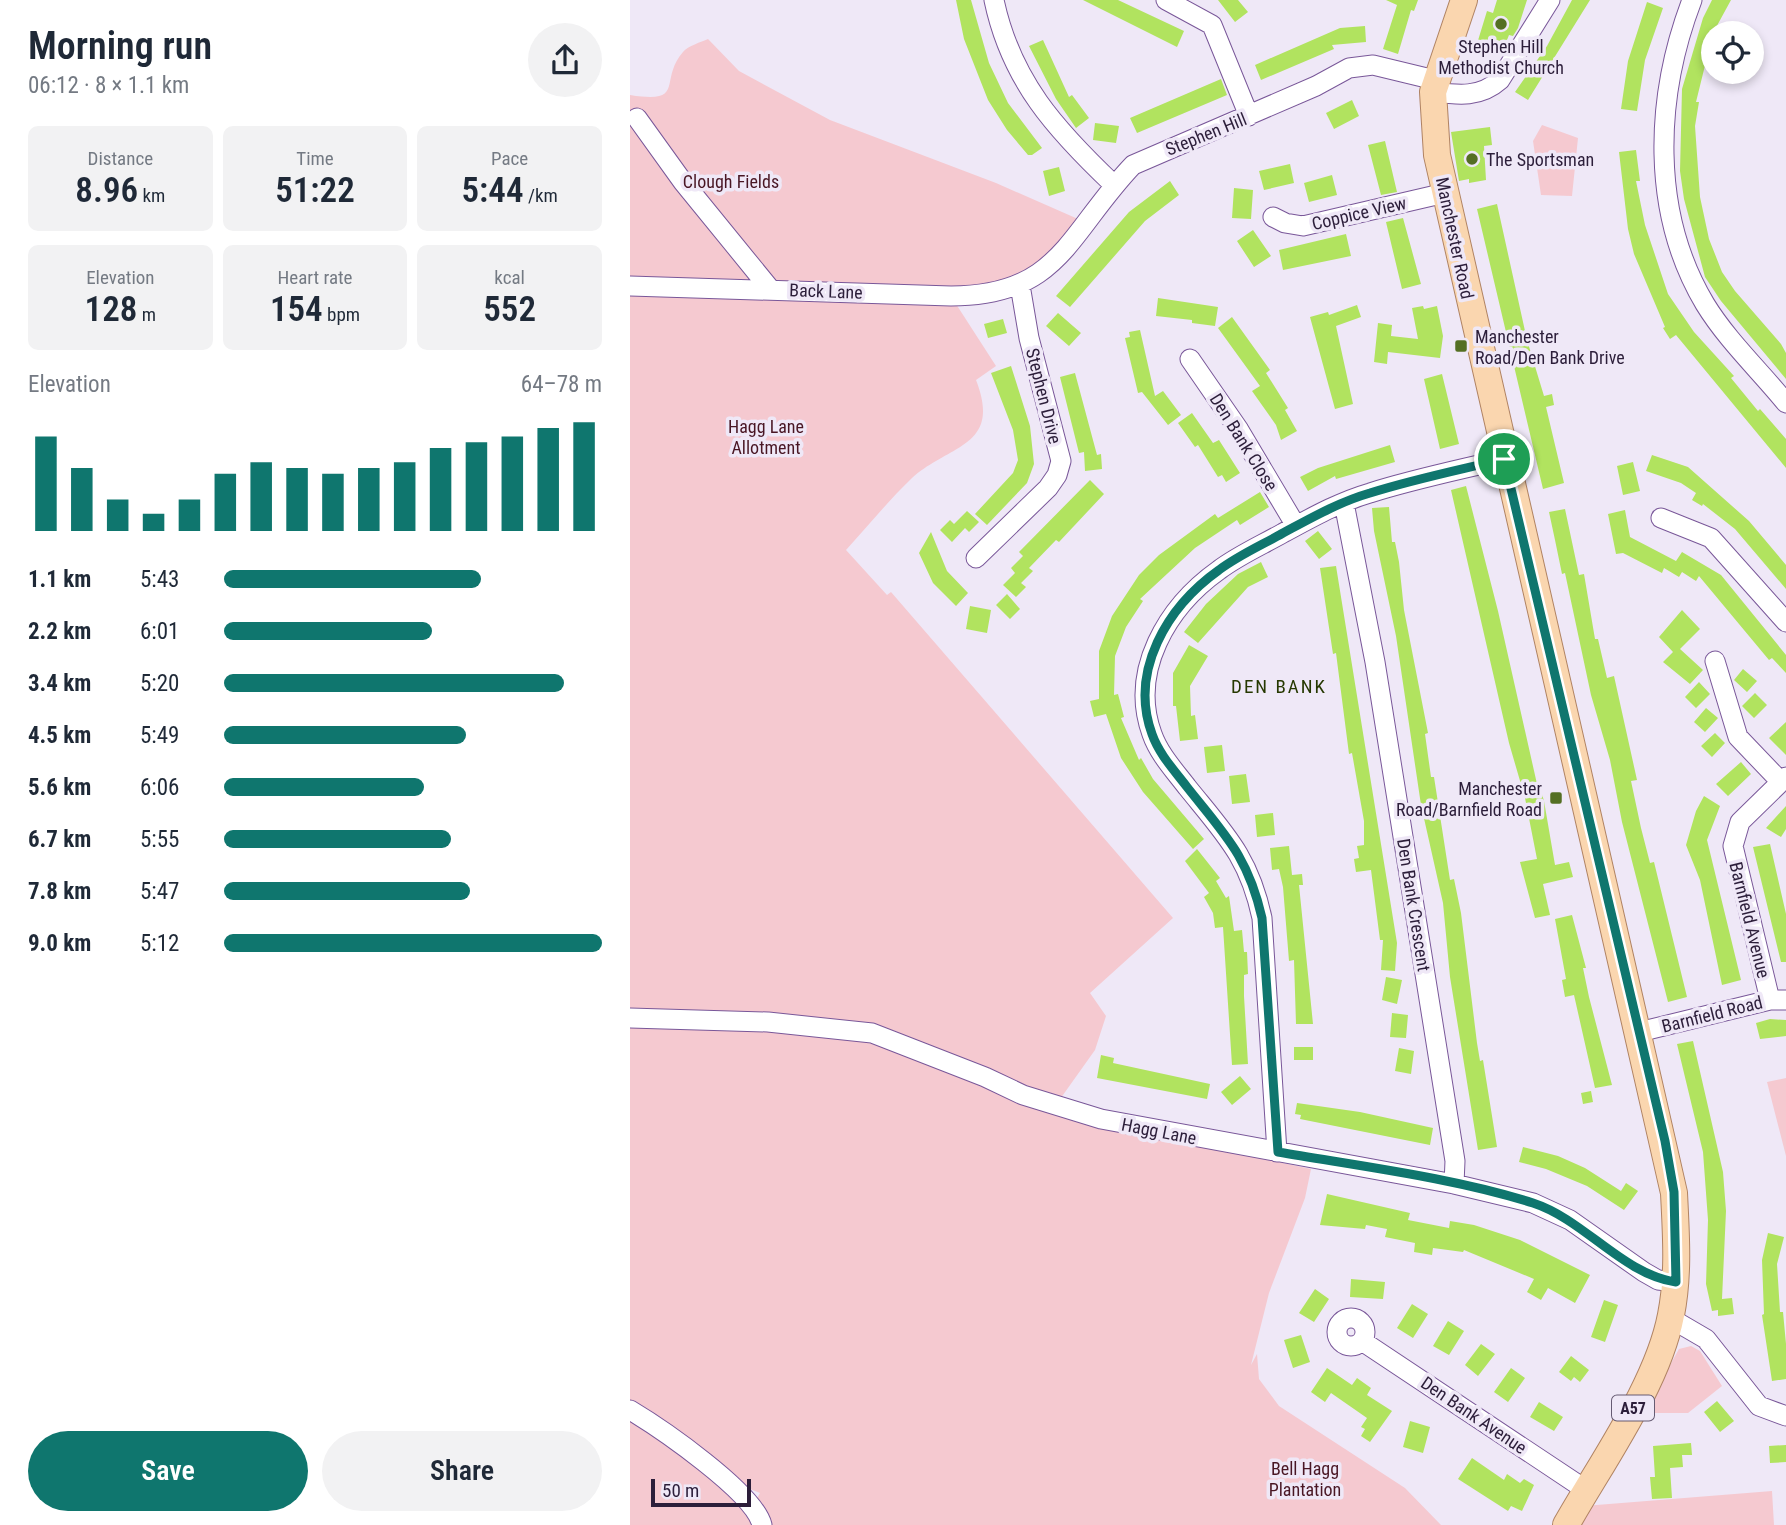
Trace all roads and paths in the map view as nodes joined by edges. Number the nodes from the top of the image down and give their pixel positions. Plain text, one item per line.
1 (994, 0) edge
2 (1166, 0) edge
3 (1464, 0) edge
4 (1550, 0) edge
5 (1692, 0) edge
6 (1434, 86) junction
7 (1249, 116) junction
8 (637, 118) dead end
9 (1114, 185) junction
10 (1445, 192) junction
11 (1273, 217) dead end
12 (1020, 285) junction
13 (630, 286) edge
14 (771, 290) junction
15 (1190, 359) dead end
16 (1786, 403) edge
17 (1504, 459) junction
18 (1344, 503) junction
19 (1661, 518) dead end
20 (1296, 526) junction
21 (976, 558) dead end
22 (1786, 622) edge
23 (1715, 661) dead end
24 (1784, 779) edge
25 (1778, 1000) edge
26 (630, 1018) edge
27 (1639, 1032) junction
28 (1278, 1152) junction
29 (1454, 1184) junction
30 (1676, 1282) junction
31 (1670, 1318) junction
32 (1362, 1340) dead end
33 (630, 1410) edge
34 (1786, 1416) edge
35 (1586, 1490) junction
36 (762, 1525) edge
37 (1566, 1525) edge

1 - 9 street
2 - 7 street
3 - 6 main road, Manchester Road / A57
4 - 6 street, Stephen Hill
5 - 16 street
6 - 7 street, Stephen Hill
6 - 10 main road, Manchester Road / A57
7 - 9 street, Stephen Hill
8 - 14 street
9 - 12 street, Stephen Hill
10 - 11 street, Coppice View
10 - 17 main road, Manchester Road / A57
12 - 14 street, Back Lane
12 - 21 street, Stephen Drive
13 - 14 street, Back Lane
15 - 20 street, Den Bank Close
17 - 18 street
17 - 27 main road, Manchester Road / A57
18 - 20 street
18 - 29 street, Den Bank Crescent
19 - 22 street
20 - 28 street
23 - 24 street
24 - 25 street, Barnfield Avenue
25 - 27 street, Barnfield Road
26 - 28 street, Hagg Lane
27 - 30 main road, Manchester Road / A57
28 - 29 street, Hagg Lane
29 - 30 street, Hagg Lane
30 - 31 main road, Manchester Road / A57
31 - 34 street
31 - 35 main road, Manchester Road / A57
32 - 35 street, Den Bank Avenue
33 - 36 street
35 - 37 main road, Manchester Road / A57

